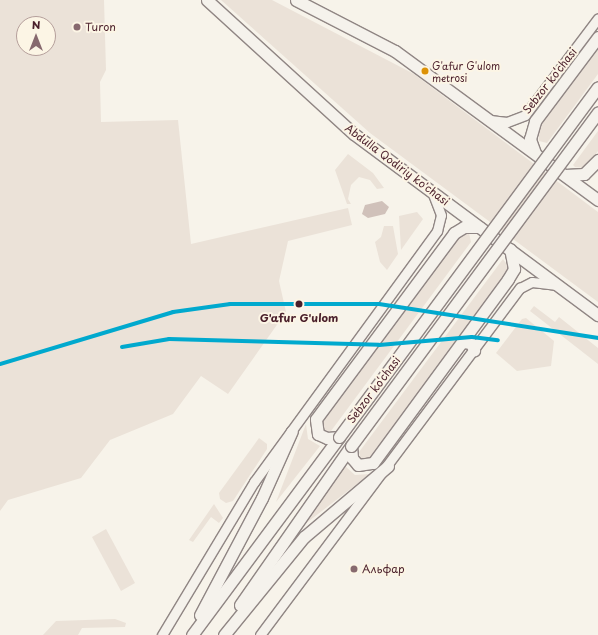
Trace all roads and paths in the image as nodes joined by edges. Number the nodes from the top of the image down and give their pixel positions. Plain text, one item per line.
1 (207, 0) edge
2 (214, 0) edge
3 (296, 0) edge
4 (222, 14) junction
5 (598, 18) edge
6 (598, 37) edge
7 (598, 87) edge
8 (598, 112) edge
9 (490, 120) junction
10 (536, 154) junction
11 (598, 160) edge
12 (565, 175) junction
13 (432, 192) junction
14 (598, 200) edge
15 (479, 227) junction
16 (510, 249) junction
17 (562, 288) junction
18 (598, 315) edge
19 (463, 342) junction
20 (474, 350) junction
21 (292, 432) junction
22 (339, 437) junction
23 (351, 446) junction
24 (388, 466) junction
25 (162, 635) edge
26 (191, 635) edge
27 (220, 635) edge
28 (224, 635) edge
29 (260, 635) edge

1 - 4 main road, Abdulla Qodiriy ko'chasi
2 - 4 main road
3 - 9 main road
4 - 13 main road, Abdulla Qodiriy ko'chasi
5 - 9 street, Sebzor ko‘chasi
6 - 10 main road
7 - 22 main road, Sebzor ko‘chasi, bridge
8 - 23 main road, Sebzor ko‘chasi, bridge
9 - 10 main road
10 - 12 main road
11 - 12 main road
12 - 14 main road
13 - 15 main road, Abdulla Qodiriy ko'chasi
13 - 21 street
15 - 16 main road, Abdulla Qodiriy ko'chasi
15 - 22 main road
16 - 17 main road, Abdulla Qodiriy ko'chasi
16 - 19 main road
17 - 18 main road, Abdulla Qodiriy ko'chasi
17 - 20 street
19 - 20 main road
19 - 23 main road
20 - 24 street
21 - 25 street
21 - 26 main road
22 - 26 main road, Sebzor ko‘chasi
23 - 27 main road, Sebzor ko‘chasi
24 - 28 main road
24 - 29 street

